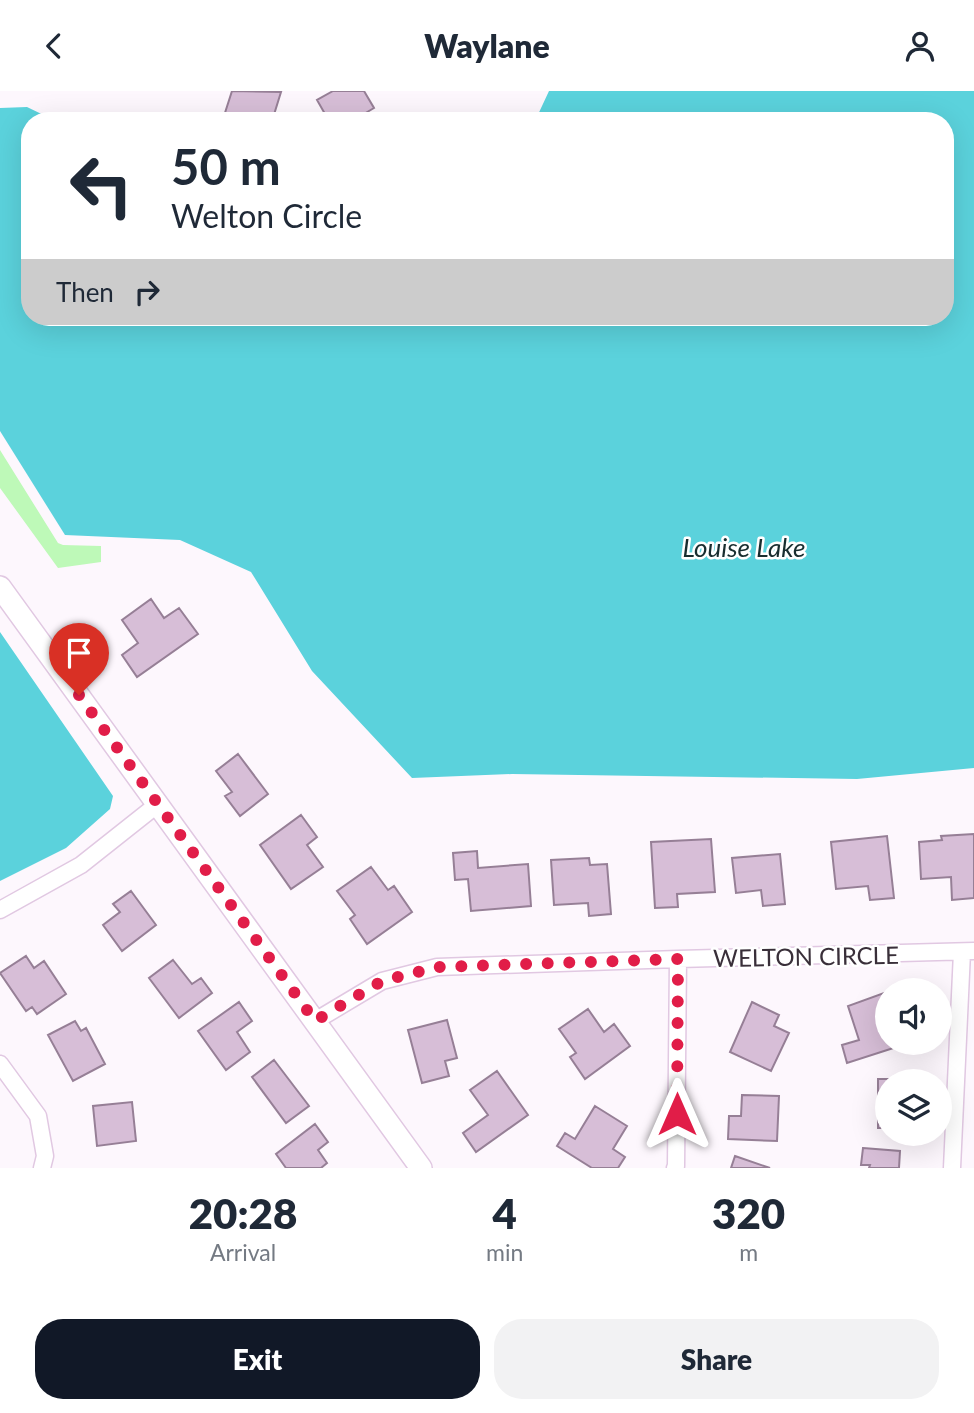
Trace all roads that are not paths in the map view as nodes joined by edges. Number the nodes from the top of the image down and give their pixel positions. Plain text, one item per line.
1 (0, 587) edge
2 (158, 804) junction
3 (0, 910) edge
4 (968, 951) edge
5 (678, 959) junction
6 (315, 1021) junction
7 (0, 1064) edge
8 (42, 1168) edge
9 (421, 1168) edge
10 (675, 1168) edge
11 (952, 1168) edge

1 - 2 street
2 - 3 street
2 - 6 street
4 - 5 street, WELTON CIRCLE
4 - 11 street
5 - 6 street, WELTON CIRCLE
5 - 10 street
6 - 9 street
7 - 8 street

